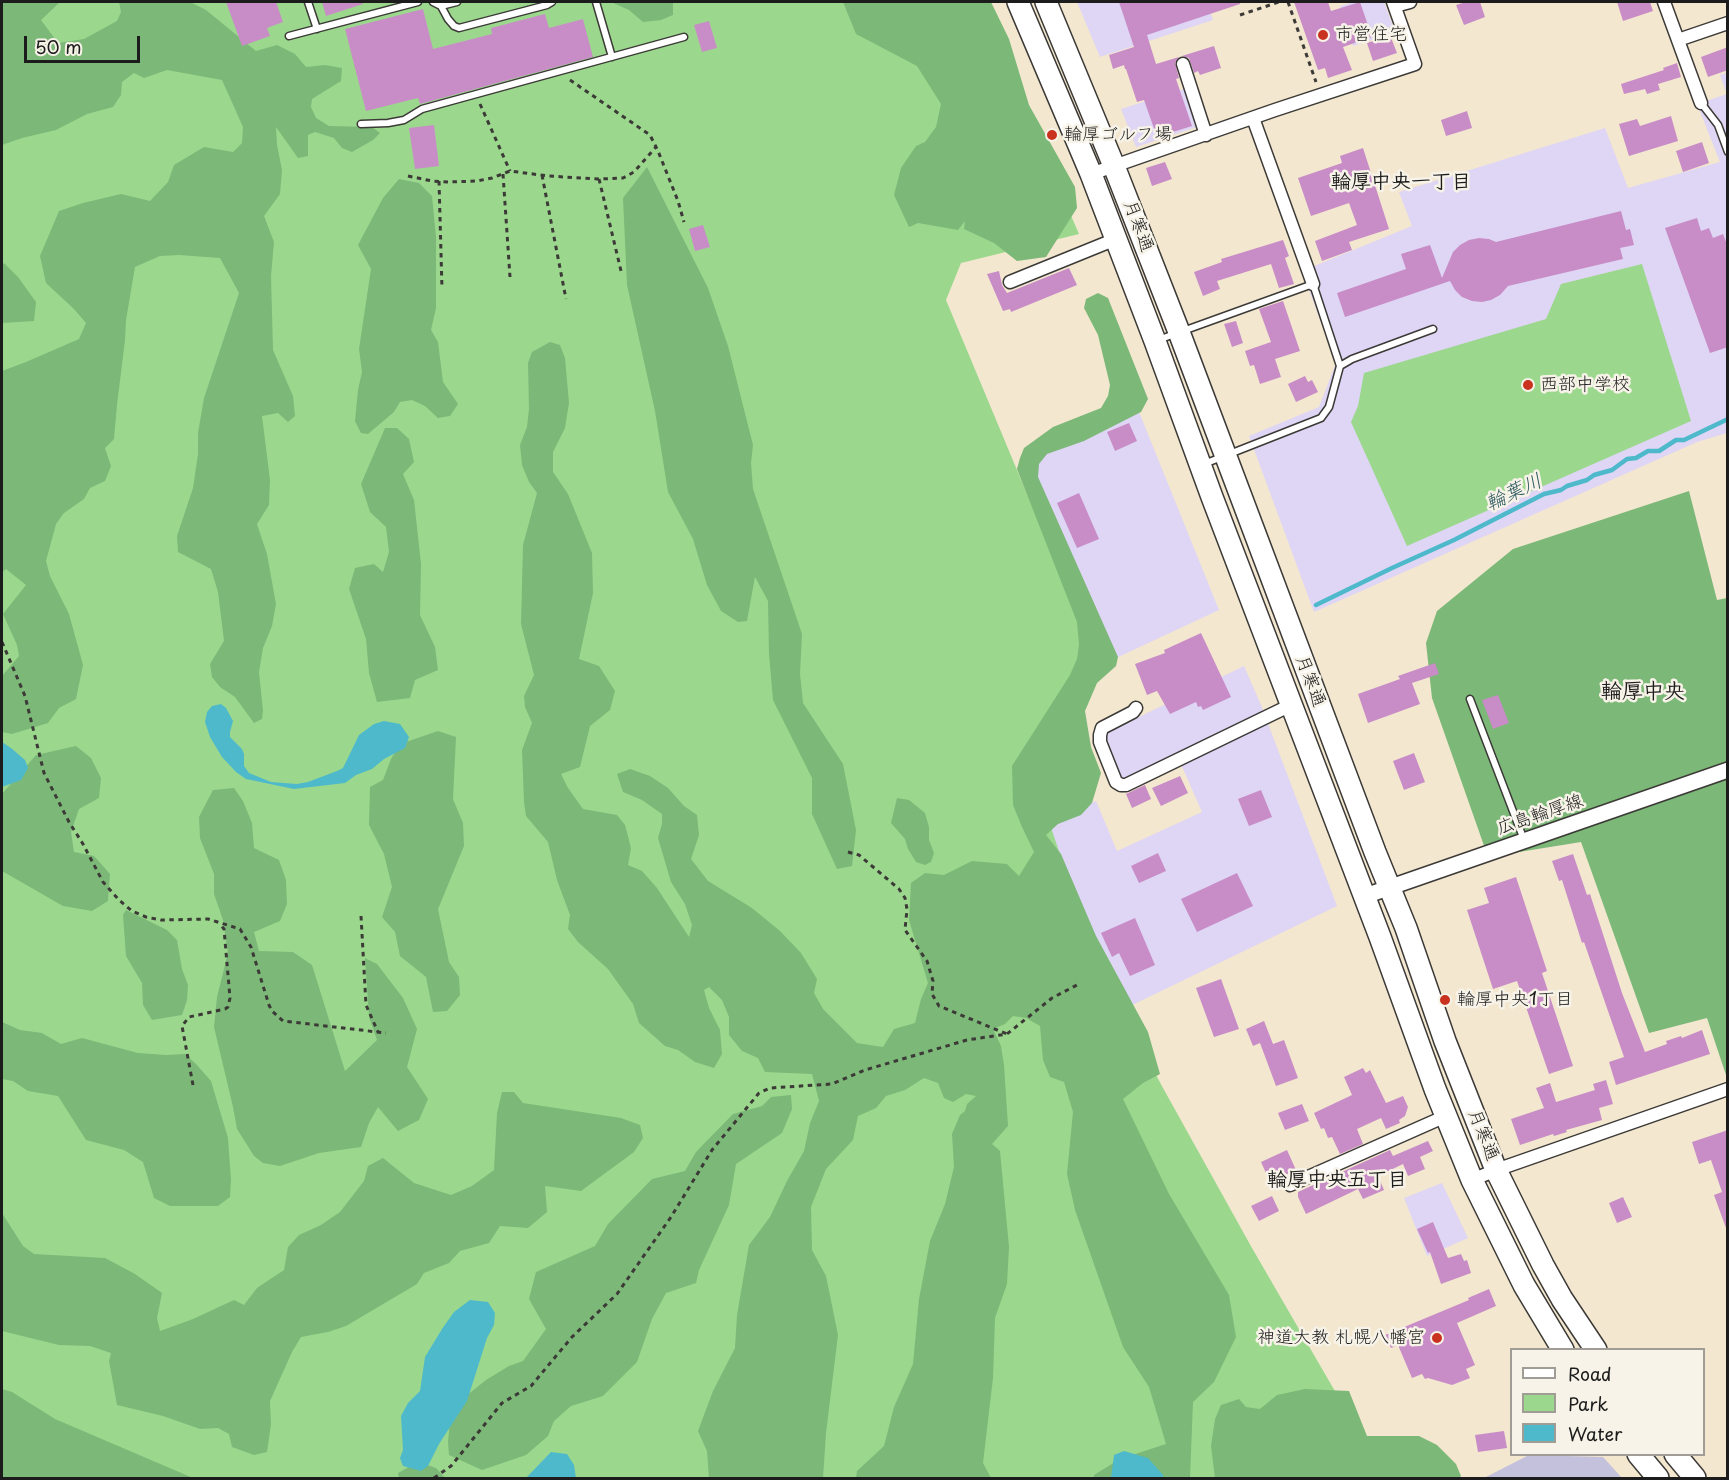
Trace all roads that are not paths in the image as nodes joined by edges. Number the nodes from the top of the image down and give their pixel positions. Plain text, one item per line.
1 (308, 2) edge
2 (418, 2) edge
3 (433, 2) edge
4 (457, 2) edge
5 (552, 2) edge
6 (596, 2) edge
7 (1018, 2) edge
8 (1046, 2) edge
9 (1410, 2) edge
10 (1664, 2) edge
11 (1394, 4) edge
12 (441, 6) junction
13 (1728, 23) edge
14 (317, 29) junction
15 (289, 36) dead end
16 (684, 37) dead end
17 (1678, 40) junction
18 (612, 57) junction
19 (1183, 64) dead end
20 (1701, 103) joint
21 (1253, 118) junction
22 (361, 124) dead end
23 (1206, 135) junction
24 (1728, 152) edge
25 (1114, 166) junction
26 (1091, 174) junction
27 (1116, 240) junction
28 (1010, 282) dead end
29 (1313, 284) junction
30 (1433, 329) dead end
31 (1179, 332) junction
32 (1155, 341) junction
33 (1340, 366) junction
34 (1225, 455) junction
35 (1201, 465) junction
36 (1470, 699) dead end
37 (1291, 705) junction
38 (1136, 708) dead end
39 (1728, 770) edge
40 (1524, 841) junction
41 (1389, 888) junction
42 (1365, 896) junction
43 (1728, 1089) edge
44 (1446, 1116) junction
45 (1496, 1170) junction
46 (1473, 1180) junction
47 (1290, 1185) dead end
48 (1562, 1348) edge
49 (1595, 1348) edge
50 (1639, 1456) edge
51 (1676, 1456) edge
52 (1658, 1479) edge
53 (1695, 1479) edge

1 - 14 lane
2 - 14 lane
3 - 12 lane
4 - 12 lane
5 - 12 lane
6 - 18 lane
7 - 26 highway, 月寒通
8 - 25 highway, 月寒通
9 - 11 street
10 - 17 street
11 - 21 street
13 - 17 street
14 - 15 lane
16 - 18 lane
17 - 20 street
18 - 22 lane
19 - 23 street
20 - 24 lane
21 - 23 street
21 - 29 street
23 - 25 street
25 - 26 street
25 - 31 highway, 月寒通
26 - 27 highway, 月寒通
27 - 28 street
27 - 32 highway, 月寒通
29 - 31 lane
29 - 33 lane
30 - 33 lane
31 - 32 lane
31 - 34 highway, 月寒通
32 - 35 highway, 月寒通
33 - 34 lane
34 - 35 lane
34 - 41 highway, 月寒通
35 - 37 highway, 月寒通
36 - 40 lane
37 - 38 street
37 - 42 highway, 月寒通
39 - 40 street, 広島輪厚線
40 - 41 street, 広島輪厚線
41 - 42 street, 広島輪厚線
41 - 45 highway, 月寒通
42 - 44 highway, 月寒通
43 - 45 street
44 - 46 highway, 月寒通
44 - 47 street
45 - 46 street
45 - 49 highway, 月寒通
46 - 48 highway, 月寒通
50 - 52 highway
51 - 53 highway

